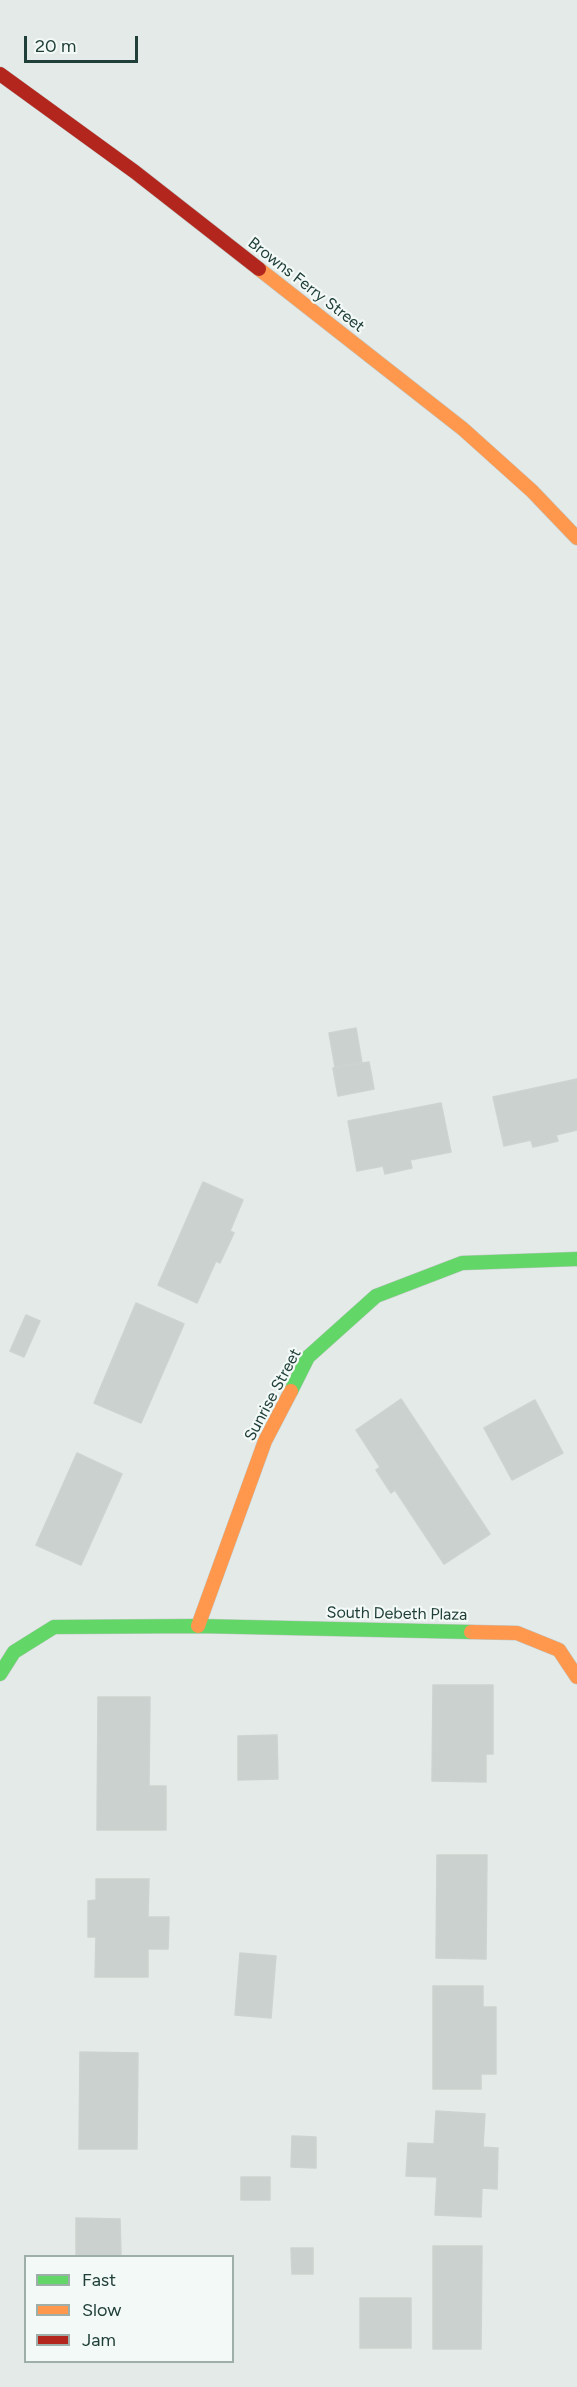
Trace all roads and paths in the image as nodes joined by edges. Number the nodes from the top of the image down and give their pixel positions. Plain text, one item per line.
1 (0, 74) edge
2 (577, 538) edge
3 (577, 1259) edge
4 (198, 1626) junction
5 (0, 1674) edge
6 (577, 1677) edge

1 - 2 street, Browns Ferry Street
3 - 4 street, Sunrise Street
4 - 5 street, South Debeth Plaza
4 - 6 street, South Debeth Plaza

